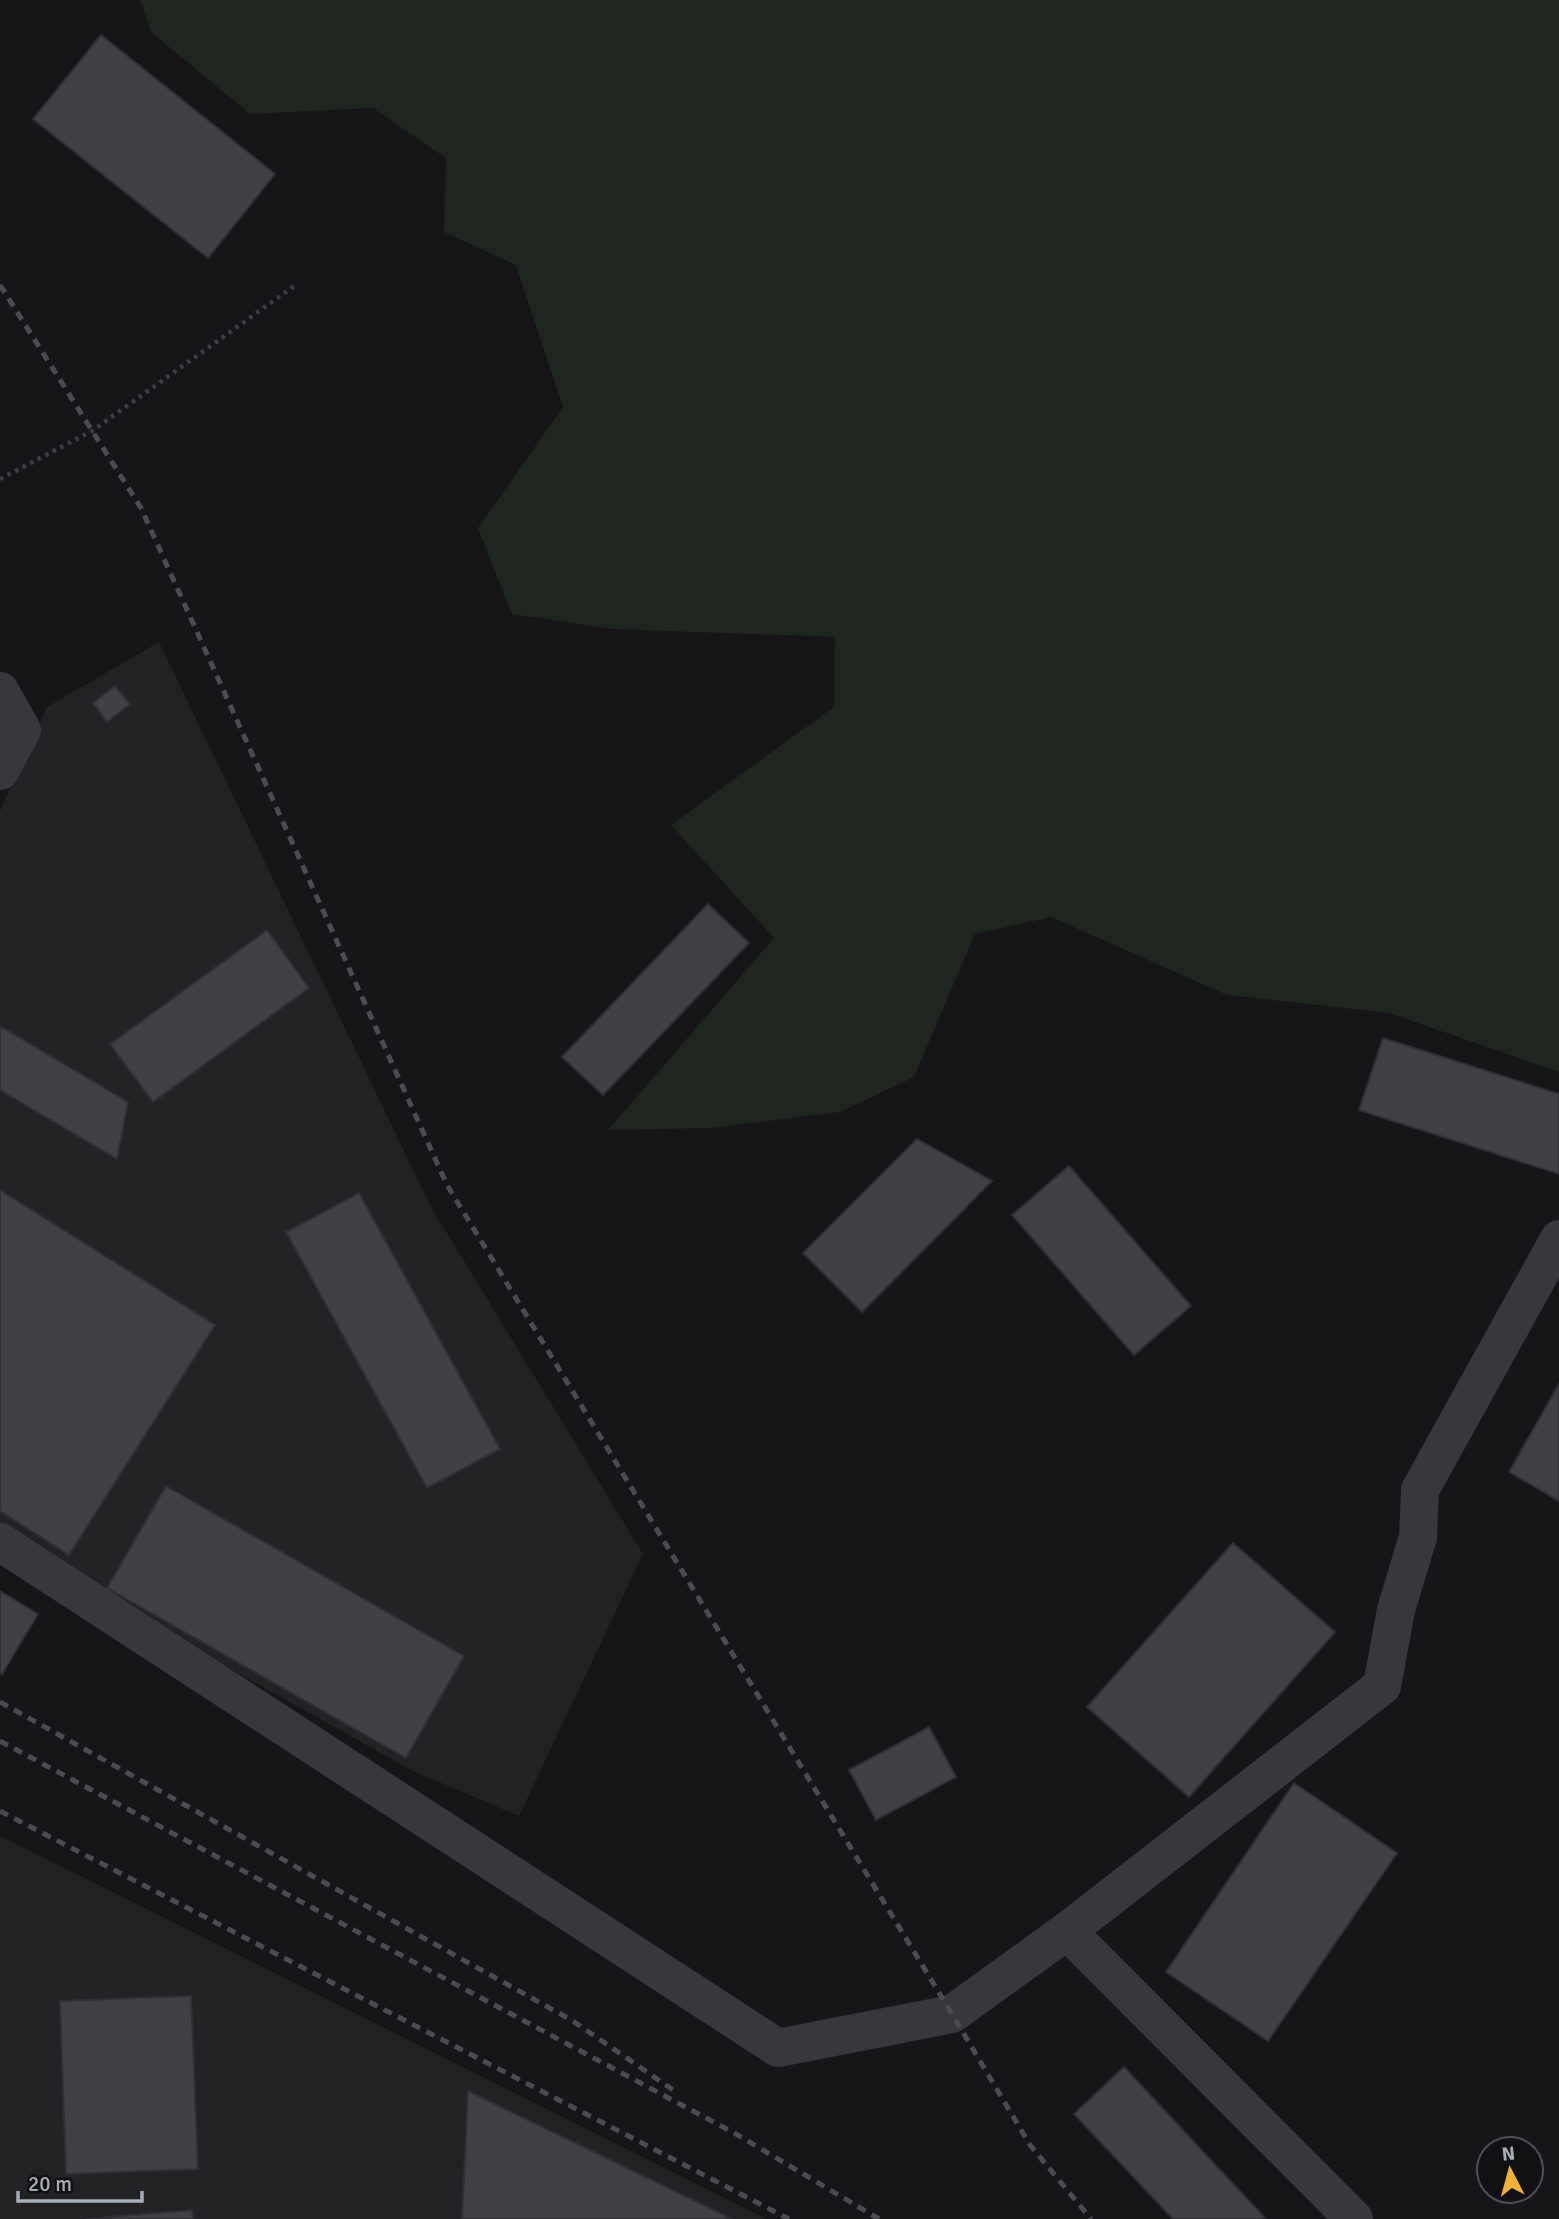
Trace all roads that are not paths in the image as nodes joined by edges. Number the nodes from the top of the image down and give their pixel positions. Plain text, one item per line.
1 (0, 691) edge
2 (0, 771) edge
3 (1559, 1239) edge
4 (0, 1542) edge
5 (1067, 1931) junction
6 (1354, 2219) edge

1 - 2 street
3 - 5 street
4 - 5 street
5 - 6 street

